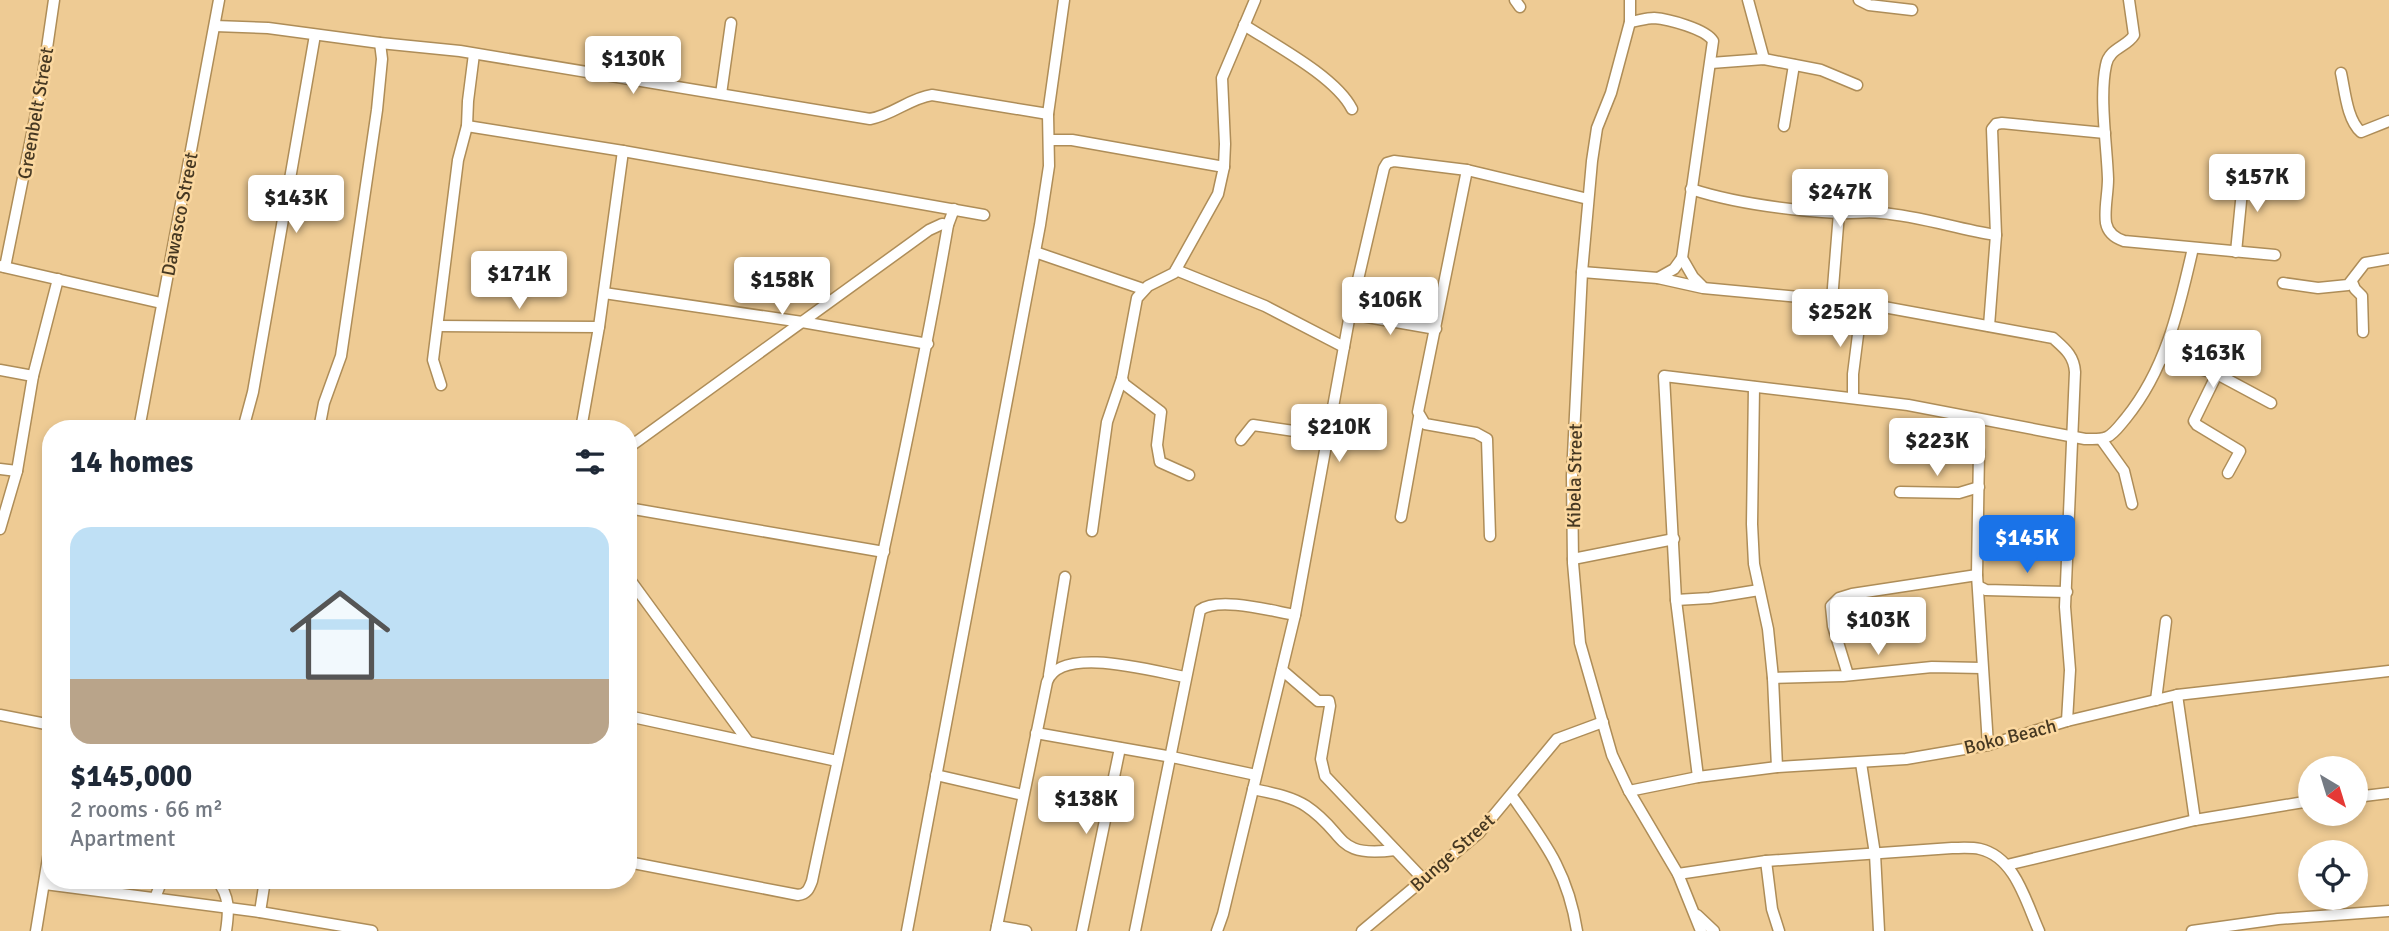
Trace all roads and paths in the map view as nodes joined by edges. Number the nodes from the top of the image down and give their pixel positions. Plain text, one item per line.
1 (54, 0) edge
2 (219, 0) edge
3 (1255, 0) edge
4 (1630, 0) edge
5 (1748, 0) edge
6 (1753, 0) edge
7 (1859, 0) edge
8 (2129, 0) edge
9 (1066, 2) edge
10 (1912, 10) dead end
11 (1630, 22) junction
12 (731, 23) dead end
13 (1244, 25) junction
14 (215, 26) junction
15 (315, 35) junction
16 (380, 43) junction
17 (474, 54) junction
18 (1764, 59) junction
19 (1712, 62) junction
20 (1794, 65) junction
21 (2341, 73) dead end
22 (1857, 85) dead end
23 (721, 94) junction
24 (1352, 109) dead end
25 (1048, 114) junction
26 (2389, 121) edge
27 (467, 126) junction
28 (1784, 126) dead end
29 (2105, 133) junction
30 (1050, 140) junction
31 (623, 151) junction
32 (1224, 167) junction
33 (1467, 170) junction
34 (2245, 171) dead end
35 (1691, 189) junction
36 (1588, 199) junction
37 (954, 209) junction
38 (1839, 213) junction
39 (984, 215) dead end
40 (948, 225) junction
41 (1996, 235) junction
42 (2193, 248) junction
43 (1035, 252) junction
44 (2236, 252) junction
45 (2275, 255) dead end
46 (1682, 258) junction
47 (2389, 259) edge
48 (2, 266) edge
49 (1177, 270) junction
50 (1582, 272) junction
51 (1658, 278) junction
52 (58, 279) junction
53 (2352, 282) junction
54 (2283, 283) dead end
55 (1703, 288) junction
56 (1143, 289) junction
57 (604, 293) junction
58 (1832, 300) junction
59 (161, 303) junction
60 (1862, 303) junction
61 (1350, 314) junction
62 (802, 322) junction
63 (438, 326) junction
64 (1989, 326) junction
65 (599, 327) junction
66 (1436, 329) junction
67 (2363, 332) dead end
68 (928, 344) junction
69 (1344, 347) junction
70 (2163, 358) junction
71 (0, 370) edge
72 (2217, 374) junction
73 (33, 376) junction
74 (1122, 378) junction
75 (441, 385) dead end
76 (1754, 387) junction
77 (1853, 397) junction
78 (2271, 402) dead end
79 (1419, 417) junction
80 (1975, 418) junction
81 (141, 420) edge
82 (245, 420) edge
83 (321, 420) edge
84 (583, 420) edge
85 (1328, 436) junction
86 (2073, 436) junction
87 (2101, 439) junction
88 (1241, 440) dead end
89 (637, 441) edge
90 (0, 468) edge
91 (17, 471) junction
92 (2228, 473) dead end
93 (1189, 475) dead end
94 (1979, 486) junction
95 (1900, 492) dead end
96 (2132, 504) dead end
97 (637, 510) edge
98 (1401, 517) dead end
99 (0, 529) edge
100 (1092, 531) dead end
101 (1490, 536) dead end
102 (1674, 539) junction
103 (884, 552) junction
104 (1573, 559) junction
105 (1065, 577) dead end
106 (1978, 581) junction
107 (637, 590) edge
108 (1759, 590) junction
109 (2067, 592) junction
110 (1676, 600) junction
111 (1295, 615) junction
112 (2166, 621) dead end
113 (1982, 668) junction
114 (1282, 670) junction
115 (2389, 671) edge
116 (1848, 676) junction
117 (1185, 677) junction
118 (1773, 678) junction
119 (1048, 682) junction
120 (2177, 695) junction
121 (2157, 700) junction
122 (0, 715) edge
123 (637, 718) edge
124 (1604, 722) junction
125 (2067, 722) junction
126 (42, 723) edge
127 (1036, 733) junction
128 (747, 740) junction
129 (1988, 744) junction
130 (1120, 748) junction
131 (1172, 757) junction
132 (837, 761) junction
133 (1861, 763) junction
134 (1777, 767) junction
135 (936, 775) junction
136 (1256, 775) junction
137 (1698, 776) junction
138 (1253, 789) junction
139 (1629, 791) junction
140 (2389, 793) edge
141 (1023, 795) junction
142 (1512, 796) junction
143 (2368, 796) edge
144 (2298, 803) edge
145 (2195, 820) junction
146 (1395, 850) junction
147 (1875, 854) junction
148 (1766, 862) junction
149 (637, 864) edge
150 (2007, 865) junction
151 (1678, 874) junction
152 (1423, 879) junction
153 (44, 889) edge
154 (109, 889) edge
155 (158, 889) edge
156 (223, 889) edge
157 (264, 889) edge
158 (155, 898) junction
159 (229, 908) junction
160 (1693, 911) junction
161 (2389, 911) edge
162 (260, 912) junction
163 (2278, 919) junction
164 (997, 929) edge
165 (36, 931) edge
166 (226, 931) edge
167 (372, 931) edge
168 (907, 931) edge
169 (1026, 931) edge
170 (1082, 931) edge
171 (1135, 931) edge
172 (1217, 931) edge
173 (1362, 931) edge
174 (1577, 931) edge
175 (1701, 931) edge
176 (1714, 931) edge
177 (1779, 931) edge
178 (1879, 931) edge
179 (2039, 931) edge
180 (2192, 931) edge
181 (2279, 931) edge

1 - 48 street, Greenbelt Street
2 - 14 street, Dawasco Street
3 - 13 street
4 - 11 street, Kibela Street
5 - 6 street
5 - 18 street
7 - 10 street
8 - 29 street
9 - 25 street
11 - 19 street
11 - 36 street, Kibela Street
12 - 23 street
13 - 24 street
13 - 32 street
14 - 15 street
14 - 59 street, Dawasco Street
15 - 16 street
15 - 82 street
16 - 17 street
16 - 83 street
17 - 23 street
17 - 27 street
18 - 19 street
18 - 20 street
19 - 35 street
20 - 22 street
20 - 28 street
21 - 26 street
23 - 25 street
25 - 30 street
27 - 31 street
27 - 63 street
29 - 41 street
29 - 42 street
30 - 32 street
30 - 43 street
31 - 37 street
31 - 57 street
32 - 49 street
33 - 36 street
33 - 61 street
33 - 66 street
34 - 44 street
35 - 38 street
35 - 46 street
36 - 50 street, Kibela Street
37 - 39 street
37 - 40 street
38 - 41 street
38 - 58 street
40 - 62 street
40 - 68 street
41 - 64 street
42 - 44 street
42 - 70 street
43 - 56 street
43 - 135 street
44 - 45 street
46 - 51 street
46 - 55 street
47 - 53 street
48 - 52 street
49 - 56 street
49 - 69 street
50 - 51 street
50 - 104 street, Kibela Street
51 - 55 street
52 - 59 street
52 - 73 street
53 - 54 street
53 - 67 street
55 - 58 street
56 - 74 street
57 - 62 street
57 - 65 street
58 - 60 street
59 - 81 street, Dawasco Street
60 - 64 street
60 - 77 street
61 - 66 street
61 - 69 street
62 - 68 street
62 - 89 street
63 - 65 street
63 - 75 street
64 - 86 street
65 - 84 street
66 - 79 street
68 - 103 street
69 - 85 street
70 - 72 street
70 - 87 street
71 - 73 street
72 - 78 street
72 - 92 street
73 - 91 street
74 - 93 street
74 - 100 street
76 - 77 street
76 - 102 street
76 - 108 street
77 - 80 street
79 - 98 street
79 - 101 street
80 - 86 street
80 - 94 street
85 - 88 street
85 - 111 street
86 - 87 street
86 - 109 street
87 - 96 street
90 - 91 street
91 - 99 street
94 - 95 street
94 - 106 street
97 - 103 street
102 - 104 street
102 - 110 street
103 - 132 street
104 - 124 street, Kibela Street
105 - 119 street
106 - 109 street
106 - 113 street
106 - 116 street
107 - 128 street
108 - 110 street
108 - 118 street
109 - 125 street
110 - 137 street
111 - 114 street
111 - 117 street
112 - 121 street
113 - 116 street
113 - 129 street
114 - 136 street
114 - 146 street
115 - 120 street, Boko Beach
116 - 118 street
117 - 119 street
117 - 131 street
118 - 134 street
119 - 127 street
120 - 121 street, Boko Beach
120 - 145 street
121 - 125 street, Boko Beach
122 - 126 street
123 - 128 street
124 - 139 street, Kibela Street
124 - 142 street, Bunge Street
125 - 129 street, Boko Beach
127 - 130 street
127 - 141 street
128 - 132 street
129 - 133 street, Boko Beach
130 - 131 street
130 - 170 street
131 - 136 street
131 - 171 street
132 - 149 street
133 - 134 street, Boko Beach
133 - 147 street
134 - 137 street, Boko Beach
135 - 141 street
135 - 168 street
136 - 138 street
137 - 139 street, Boko Beach
138 - 146 street
138 - 172 street
139 - 151 street, Kibela Street
140 - 143 street
141 - 164 street
142 - 152 street, Bunge Street
142 - 174 street
144 - 145 street
145 - 150 street
146 - 152 street
147 - 148 street
147 - 150 street
147 - 178 street
148 - 151 street
148 - 177 street
150 - 179 street
151 - 160 street, Kibela Street
152 - 173 street, Bunge Street
153 - 165 street
154 - 158 street
155 - 158 street
156 - 159 street
157 - 162 street
158 - 159 street
159 - 162 street
159 - 166 street
160 - 175 street, Kibela Street
160 - 176 street
161 - 163 street
162 - 167 street
163 - 180 street
163 - 181 street
164 - 169 street

